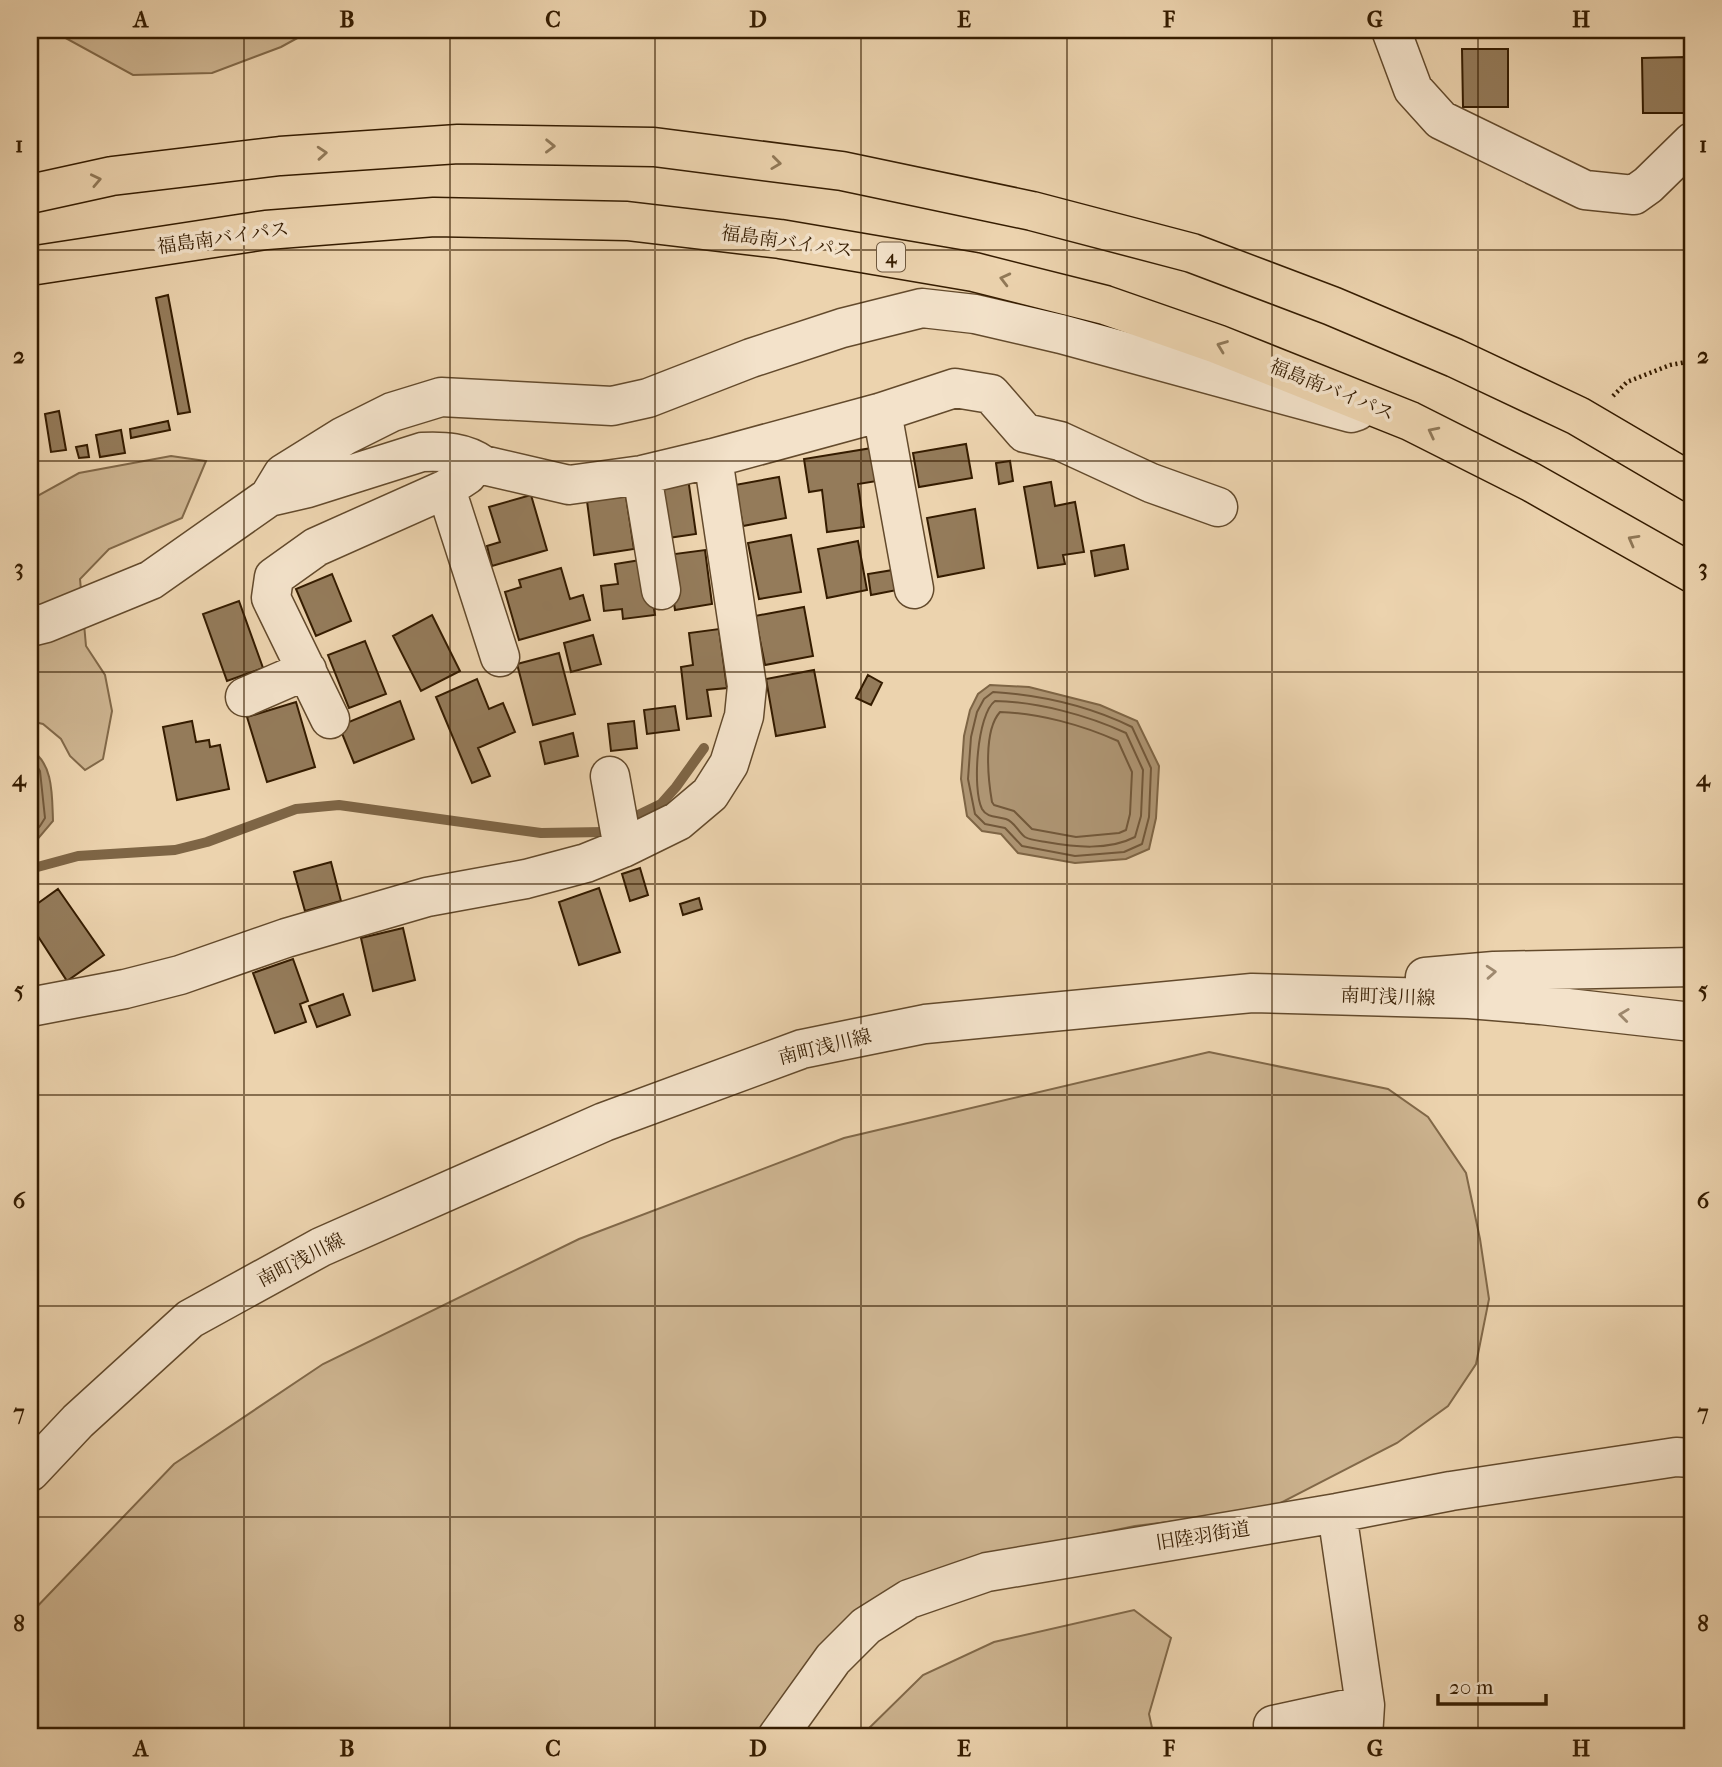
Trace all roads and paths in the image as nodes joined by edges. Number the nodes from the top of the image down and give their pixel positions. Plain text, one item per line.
1 (1391, 30) edge
2 (1692, 142) edge
3 (30, 194) edge
4 (30, 267) edge
5 (1692, 361) edge
6 (1377, 407) junction
7 (882, 412) junction
8 (1588, 422) junction
9 (713, 458) junction
10 (483, 465) junction
11 (642, 475) junction
12 (1692, 483) edge
13 (446, 489) junction
14 (269, 497) junction
15 (1218, 507) dead end
16 (1692, 573) edge
17 (915, 589) dead end
18 (661, 590) dead end
19 (30, 627) edge
20 (500, 657) dead end
21 (307, 670) junction
22 (245, 696) dead end
23 (330, 719) dead end
24 (610, 776) dead end
25 (623, 848) junction
26 (1692, 967) edge
27 (1252, 993) junction
28 (30, 1007) edge
29 (1692, 1022) edge
30 (1692, 1458) edge
31 (30, 1472) edge
32 (1337, 1513) junction
33 (1364, 1721) edge
34 (1273, 1725) dead end
35 (777, 1737) edge

1 - 2 street
3 -> 8 highway
6 -> 4 highway, 福島南バイパス / 4
5 - 8 path
6 - 14 street
16 -> 6 highway, 福島南バイパス / 4
7 - 9 street
7 - 15 street
7 - 17 street
8 - 12 highway
9 - 11 street
9 - 25 street
10 - 11 street
10 - 13 street
10 - 14 street
11 - 18 street
13 - 20 street
13 - 21 street
14 - 19 street
21 - 22 street
21 - 23 street
24 - 25 street
25 - 28 street
27 -> 26 street
29 -> 27 street, 南町浅川線
27 - 31 street, 南町浅川線
30 - 32 street, 旧陸羽街道
32 - 33 street
32 - 35 street, 旧陸羽街道
33 - 34 street

